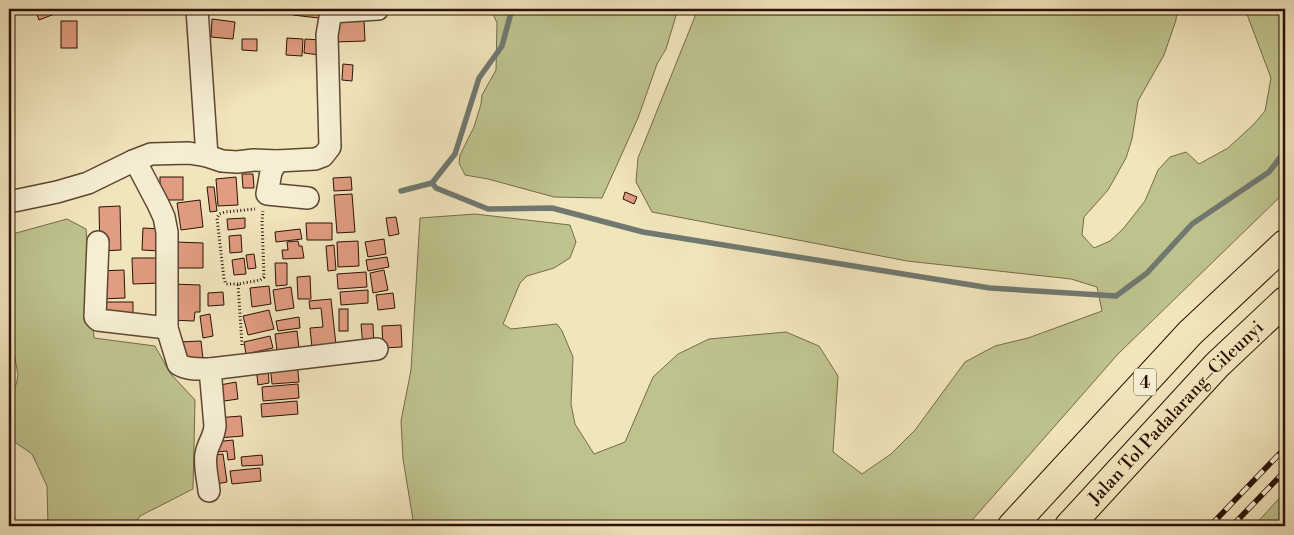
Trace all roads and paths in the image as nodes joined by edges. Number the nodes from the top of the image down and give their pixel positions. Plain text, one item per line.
1 (197, 9) edge
2 (378, 9) edge
3 (331, 10) edge
4 (207, 156) junction
5 (135, 163) junction
6 (272, 172) junction
7 (308, 198) dead end
8 (9, 202) edge
9 (98, 242) dead end
10 (1285, 244) edge
11 (238, 284) junction
12 (1285, 301) edge
13 (167, 328) junction
14 (378, 349) dead end
15 (243, 365) junction
16 (210, 369) junction
17 (209, 491) dead end
18 (1012, 526) edge
19 (1069, 526) edge

1 - 4 street
2 - 3 street
3 - 6 street
4 - 5 street
4 - 6 street
5 - 8 street
5 - 13 street
6 - 7 street
9 - 13 street
10 - 18 highway, 4
11 - 11 path
11 - 15 path
12 - 19 highway, Jalan Tol Padalarang–Cileunyi / 4
13 - 16 street
14 - 15 street
15 - 16 street
16 - 17 street

